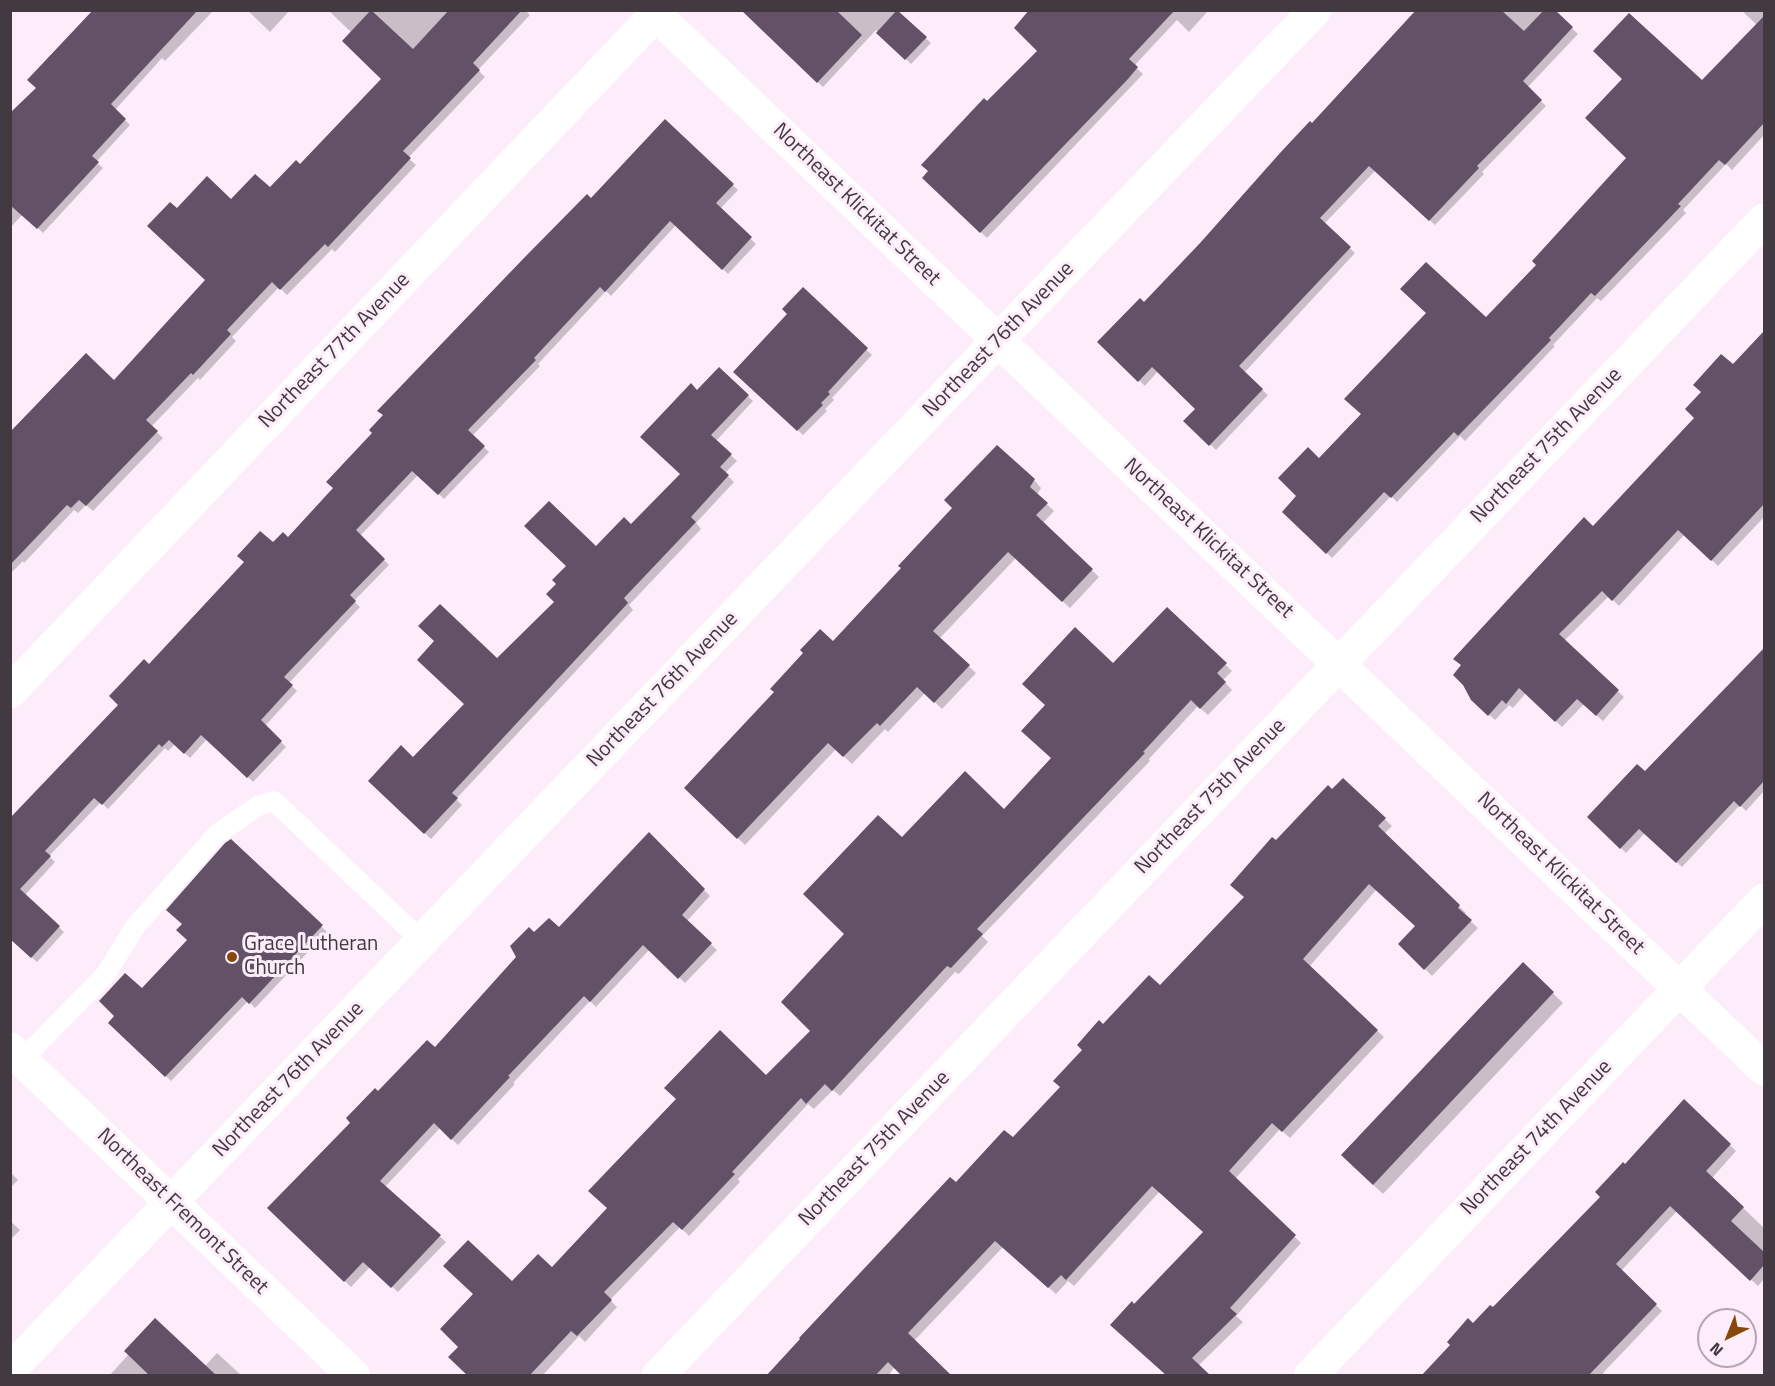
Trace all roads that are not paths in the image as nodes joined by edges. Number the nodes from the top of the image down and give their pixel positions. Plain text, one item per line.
1 (1315, 10) edge
2 (656, 12) edge
3 (1764, 220) edge
4 (998, 341) junction
5 (1339, 663) junction
6 (10, 692) edge
7 (1764, 900) edge
8 (422, 940) junction
9 (1680, 988) junction
10 (16, 1055) edge
11 (1764, 1069) edge
12 (172, 1202) junction
13 (10, 1370) edge
14 (354, 1376) edge
15 (658, 1376) edge
16 (1310, 1376) edge

1 - 4 street, Northeast 76th Avenue
2 - 4 street, Northeast Klickitat Street
2 - 6 street, Northeast 77th Avenue
3 - 5 street, Northeast 75th Avenue
4 - 5 street, Northeast Klickitat Street
4 - 8 street, Northeast 76th Avenue
5 - 9 street, Northeast Klickitat Street
5 - 15 street, Northeast 75th Avenue
7 - 9 street, Northeast 74th Avenue
8 - 10 lane
8 - 12 street, Northeast 76th Avenue
9 - 11 street, Northeast Klickitat Street
9 - 16 street, Northeast 74th Avenue
10 - 12 street, Northeast Fremont Street
12 - 13 street, Northeast 76th Avenue
12 - 14 street, Northeast Fremont Street

